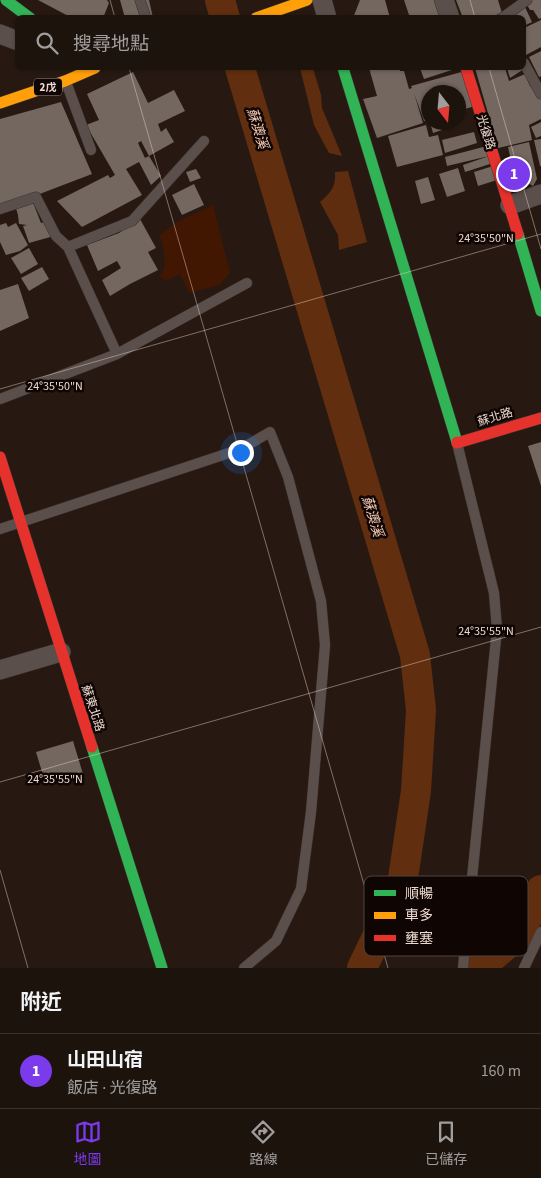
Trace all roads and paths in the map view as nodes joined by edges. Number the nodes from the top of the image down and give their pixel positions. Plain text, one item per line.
1 (6, 0) edge
2 (140, 0) edge
3 (322, 0) edge
4 (444, 0) edge
5 (527, 0) edge
6 (305, 1) edge
7 (26, 15) edge
8 (145, 15) edge
9 (265, 15) edge
10 (326, 15) edge
11 (449, 15) edge
12 (506, 15) edge
13 (0, 34) edge
14 (15, 40) edge
15 (526, 66) edge
16 (91, 70) edge
17 (344, 70) edge
18 (467, 70) edge
19 (65, 81) junction
20 (538, 83) edge
21 (541, 94) edge
22 (0, 103) edge
23 (204, 141) dead end
24 (91, 150) dead end
25 (541, 194) edge
26 (510, 205) junction
27 (0, 209) edge
28 (68, 247) junction
29 (247, 283) dead end
30 (538, 288) edge
31 (541, 311) edge
32 (117, 354) junction
33 (0, 399) edge
34 (541, 418) edge
35 (457, 443) junction
36 (0, 457) edge
37 (21, 522) junction
38 (0, 529) edge
39 (61, 652) junction
40 (0, 670) edge
41 (472, 876) edge
42 (541, 932) edge
43 (162, 968) edge
44 (244, 968) edge
45 (524, 968) edge

1 - 7 street
2 - 8 lane
3 - 10 street
4 - 11 street
5 - 12 lane
6 - 9 street
13 - 14 street
15 - 20 lane
16 - 19 street, 2戊
17 - 35 street
18 - 26 street, 光復路
19 - 22 street, 2戊
19 - 24 lane
20 - 21 lane
23 - 28 lane
25 - 26 street
26 - 30 street, 光復路
27 - 28 lane
28 - 32 lane
29 - 32 lane
30 - 31 street, 光復路
32 - 33 lane
34 - 35 street, 蘇北路
35 - 41 lane
36 - 37 street, 蘇東北路
37 - 38 lane
37 - 39 street, 蘇東北路
37 - 44 lane
39 - 40 street
39 - 43 street, 蘇東北路
42 - 45 lane

